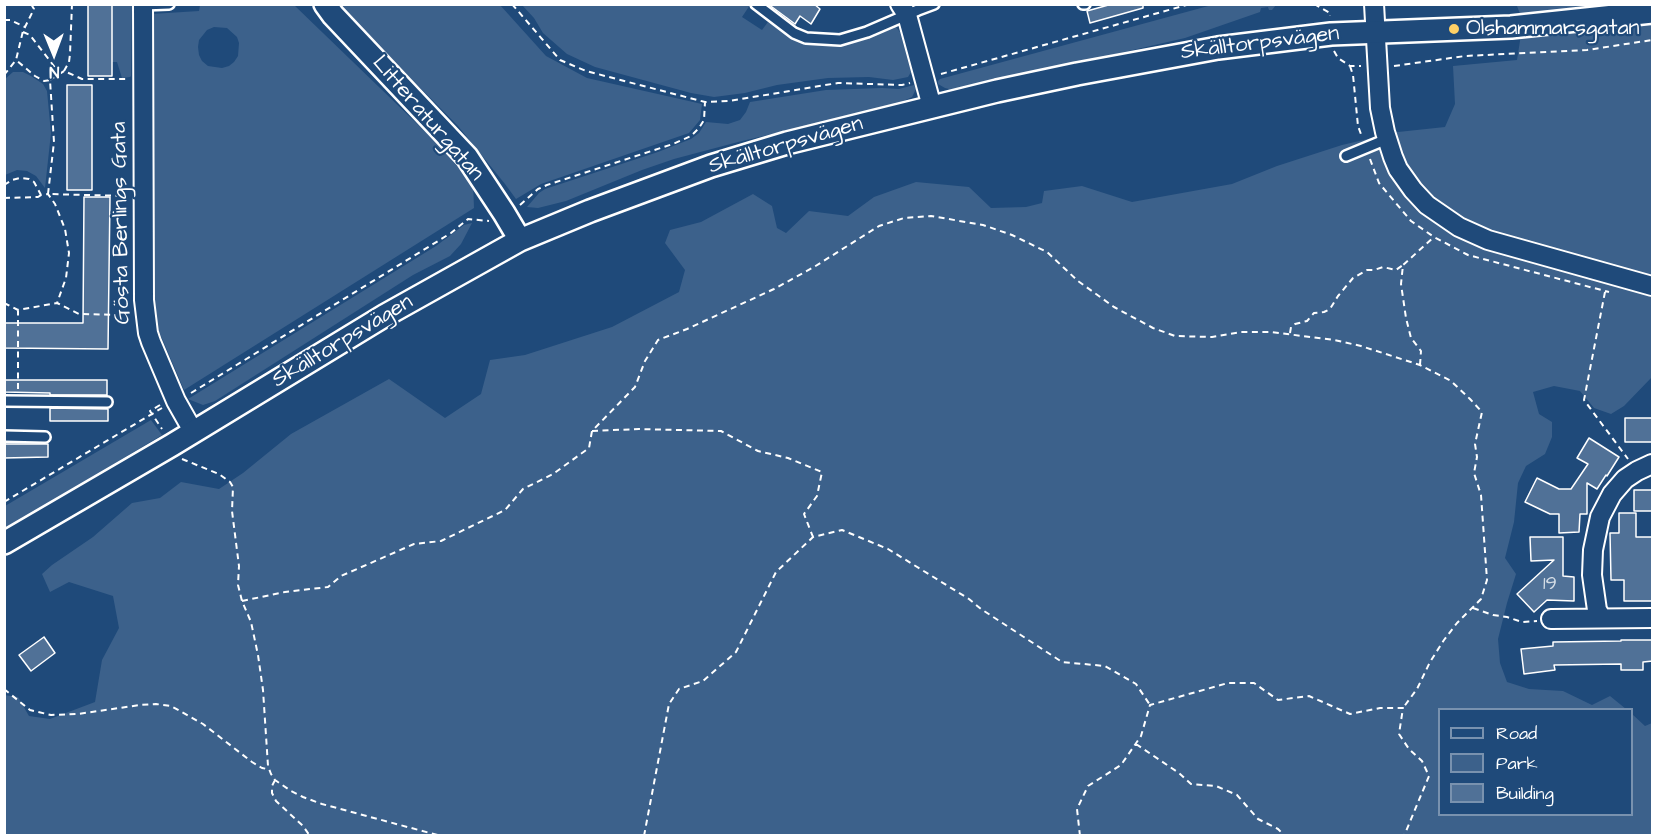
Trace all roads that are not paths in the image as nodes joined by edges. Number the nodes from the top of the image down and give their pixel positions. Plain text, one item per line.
1 (169, 4) edge
2 (325, 4) edge
3 (756, 4) edge
4 (934, 4) edge
5 (1374, 4) edge
6 (143, 5) edge
7 (910, 9) edge
8 (1653, 12) edge
9 (1376, 31) junction
10 (932, 107) junction
11 (1387, 140) junction
12 (1346, 156) dead end
13 (520, 240) junction
14 (1653, 286) edge
15 (4, 401) edge
16 (107, 402) dead end
17 (193, 431) junction
18 (4, 436) edge
19 (45, 437) dead end
20 (1645, 468) edge
21 (4, 543) edge
22 (1602, 618) junction
23 (1653, 618) edge
24 (1551, 619) road end

1 - 6 lane
2 - 13 street, Litteraturgatan
3 - 7 lane
4 - 7 lane
5 - 9 street
6 - 17 street, Gösta Berlings Gata
7 - 10 street
8 - 9 street, Skälltorpsvägen
9 - 10 street, Skälltorpsvägen
9 - 11 street
10 - 13 street, Skälltorpsvägen
11 - 12 lane
11 - 14 street
13 - 17 street, Skälltorpsvägen
15 - 16 lane
17 - 21 street, Skälltorpsvägen
18 - 19 lane
20 - 22 street
22 - 23 street
22 - 24 street

